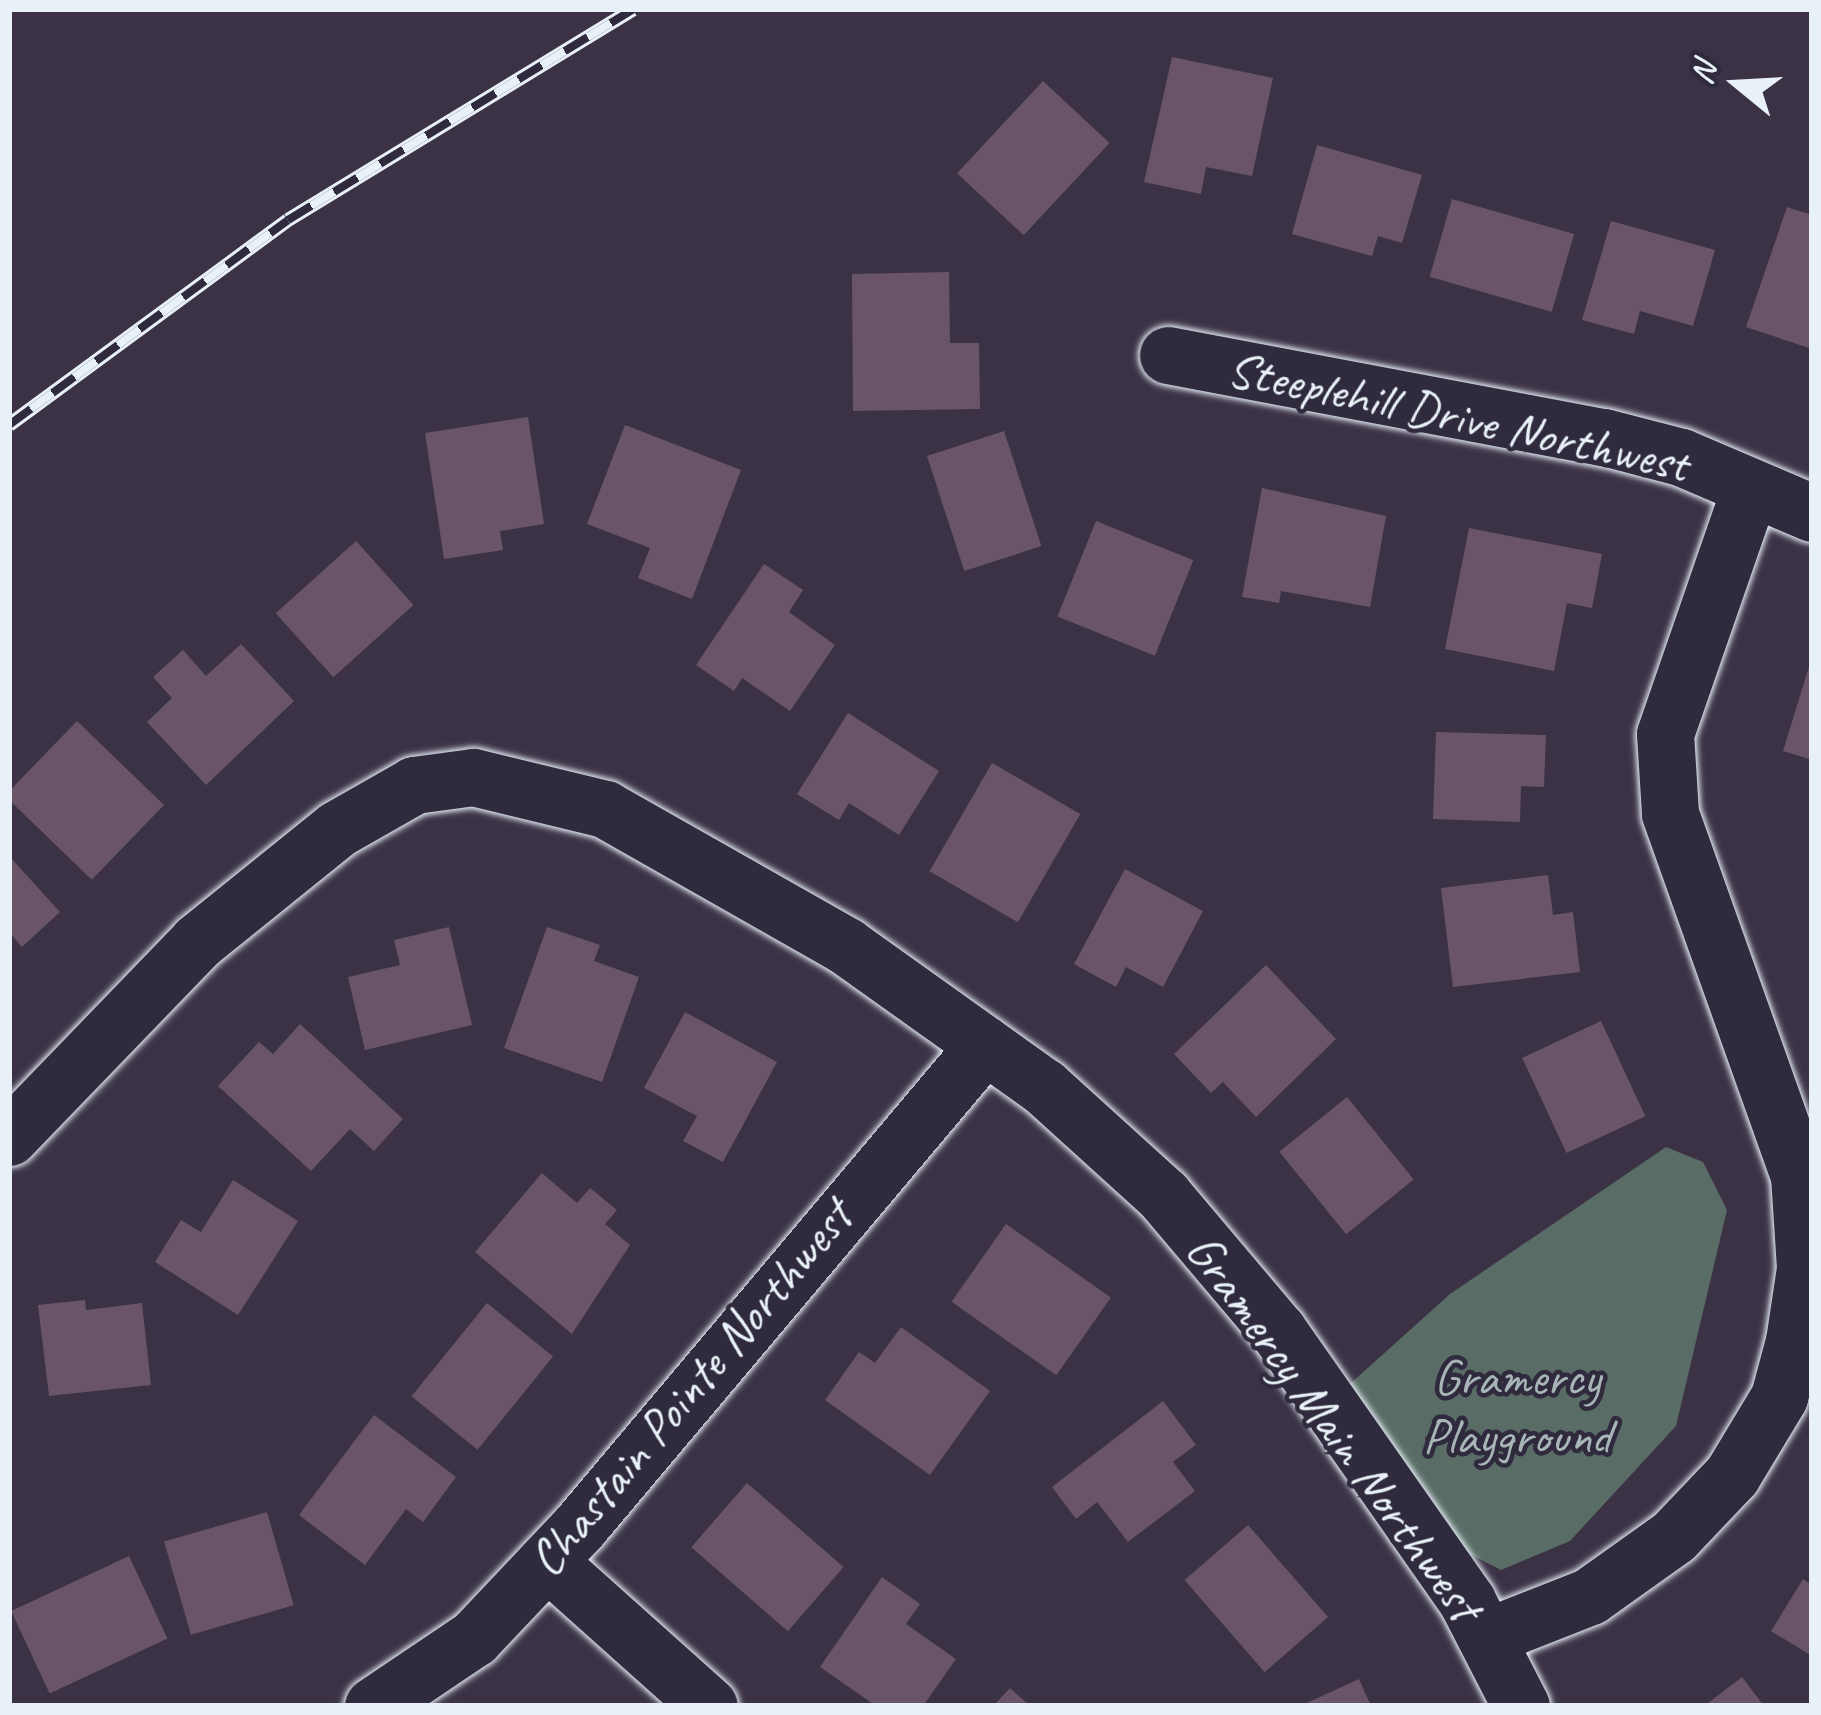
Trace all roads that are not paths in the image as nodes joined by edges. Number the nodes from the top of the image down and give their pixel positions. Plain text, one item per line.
1 (1168, 355) dead end
2 (1750, 488) junction
3 (1812, 513) edge
4 (985, 1045) junction
5 (9, 1137) edge
6 (547, 1561) junction
7 (1486, 1637) junction
8 (373, 1706) edge
9 (709, 1706) edge
10 (1521, 1706) edge

1 - 2 street, Steeplehill Drive Northwest
2 - 3 street, Steeplehill Drive Northwest
2 - 7 street
4 - 5 street, Gramercy Main Northwest
4 - 6 street, Chastain Pointe Northwest
4 - 7 street, Gramercy Main Northwest
6 - 8 street, Chastain Pointe Northwest
6 - 9 street
7 - 10 street, Gramercy Main Northwest

